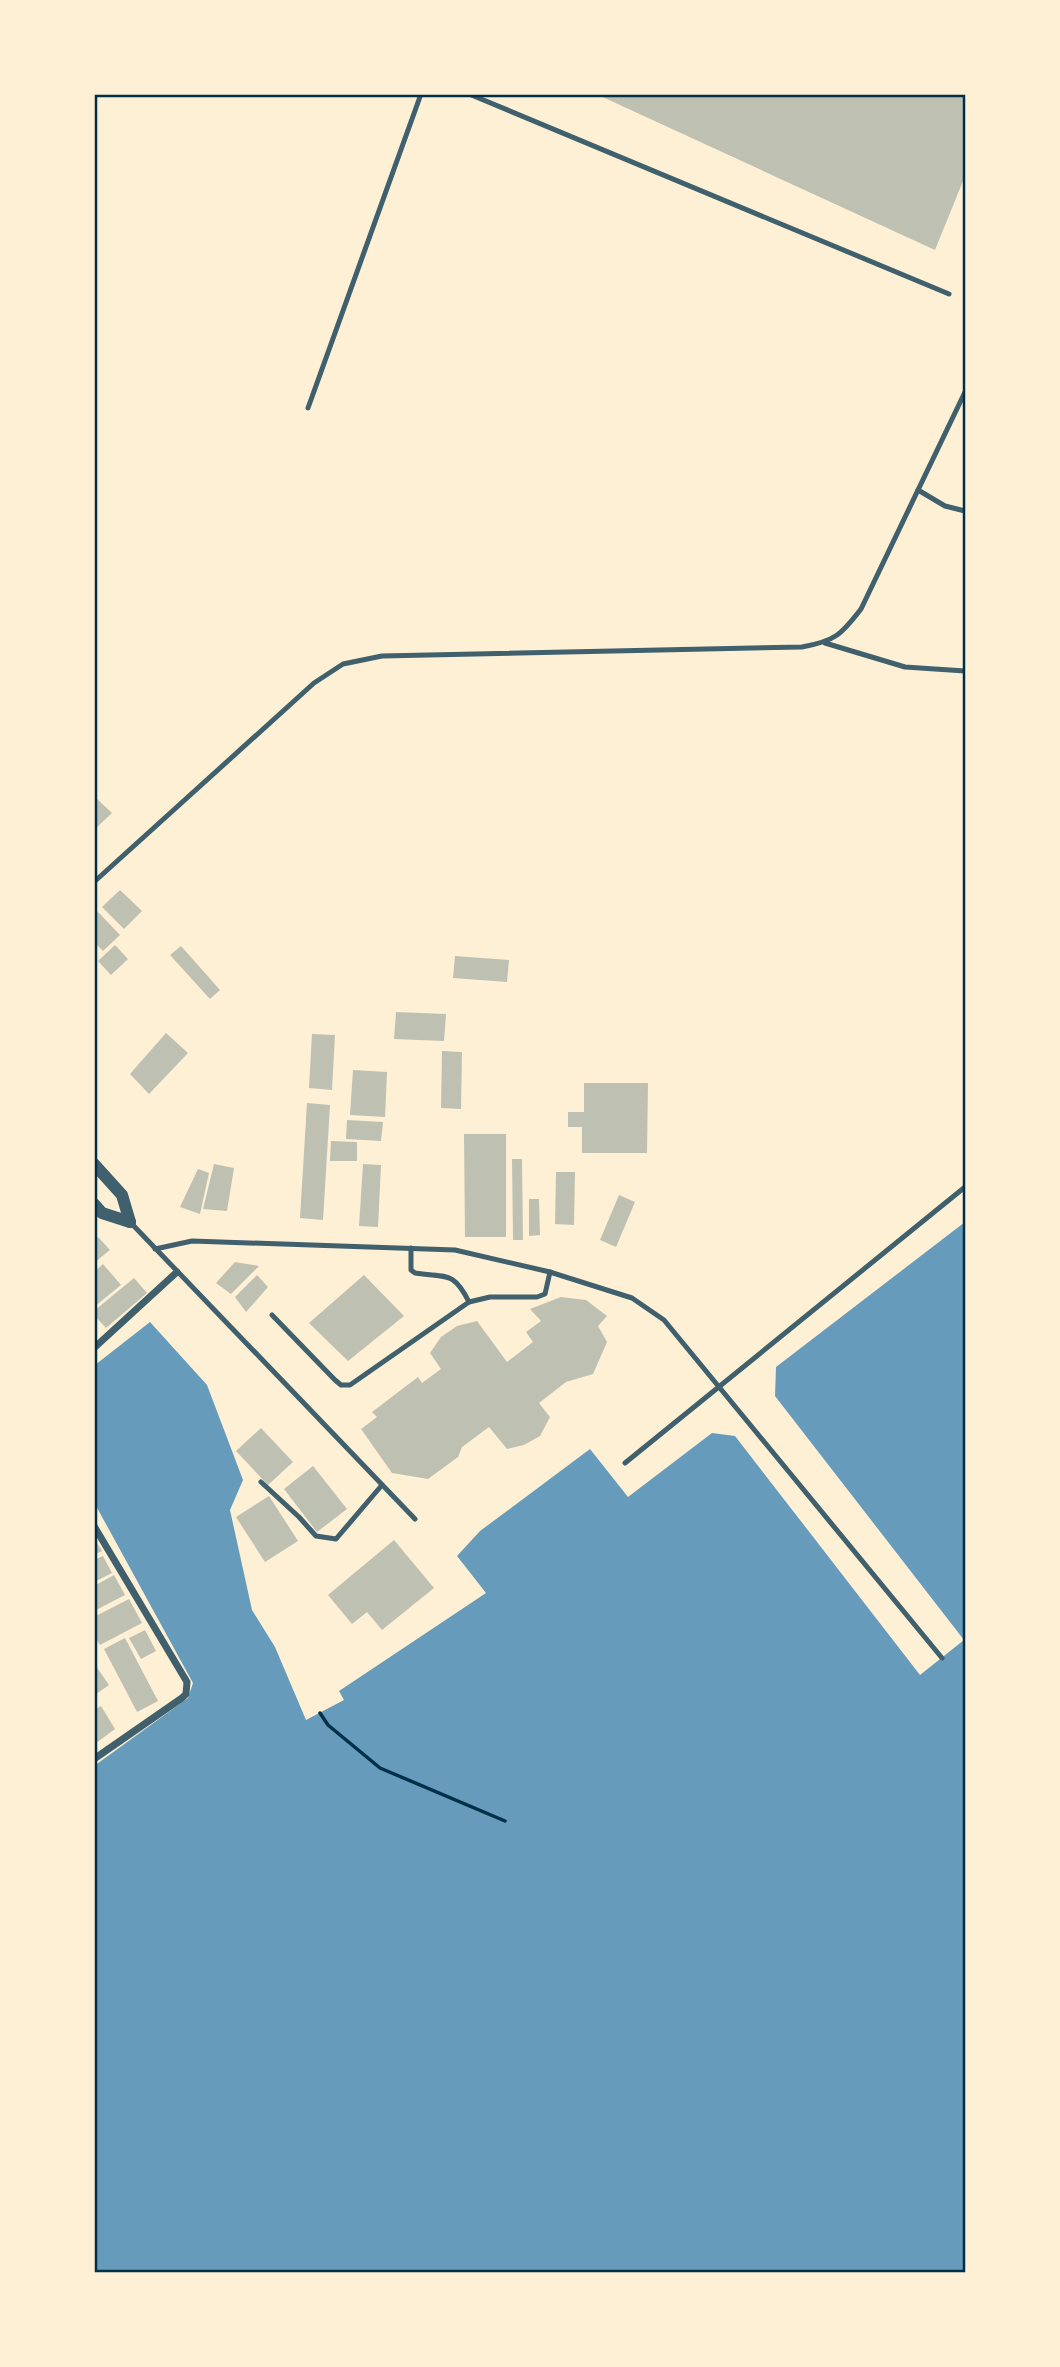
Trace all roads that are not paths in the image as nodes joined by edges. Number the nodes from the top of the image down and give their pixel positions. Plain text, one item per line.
1 (421, 94) edge
2 (469, 94) edge
3 (949, 294) dead end
4 (965, 392) edge
5 (308, 408) dead end
6 (918, 491) junction
7 (965, 511) edge
8 (825, 643) junction
9 (965, 671) edge
10 (94, 882) edge
11 (94, 1164) edge
12 (965, 1187) edge
13 (122, 1195) junction
14 (98, 1209) edge
15 (130, 1222) junction
16 (411, 1248) junction
17 (155, 1249) junction
18 (177, 1272) junction
19 (550, 1272) junction
20 (469, 1302) junction
21 (272, 1315) dead end
22 (94, 1348) edge
23 (719, 1387) junction
24 (625, 1463) dead end
25 (261, 1482) dead end
26 (382, 1485) junction
27 (415, 1519) dead end
28 (94, 1526) edge
29 (942, 1658) dead end
30 (95, 1757) edge

1 - 5 lane
2 - 3 lane
4 - 6 lane
6 - 7 lane
6 - 8 lane
8 - 9 lane
8 - 10 lane
11 - 13 street
12 - 23 lane
13 - 14 street
13 - 15 street
14 - 15 street
15 - 17 lane
16 - 17 lane
16 - 19 lane
16 - 20 lane
17 - 18 lane
18 - 22 street
18 - 26 lane
19 - 20 lane
19 - 23 lane
20 - 21 lane
23 - 24 lane
23 - 29 lane
25 - 26 lane
26 - 27 lane
28 - 30 street

